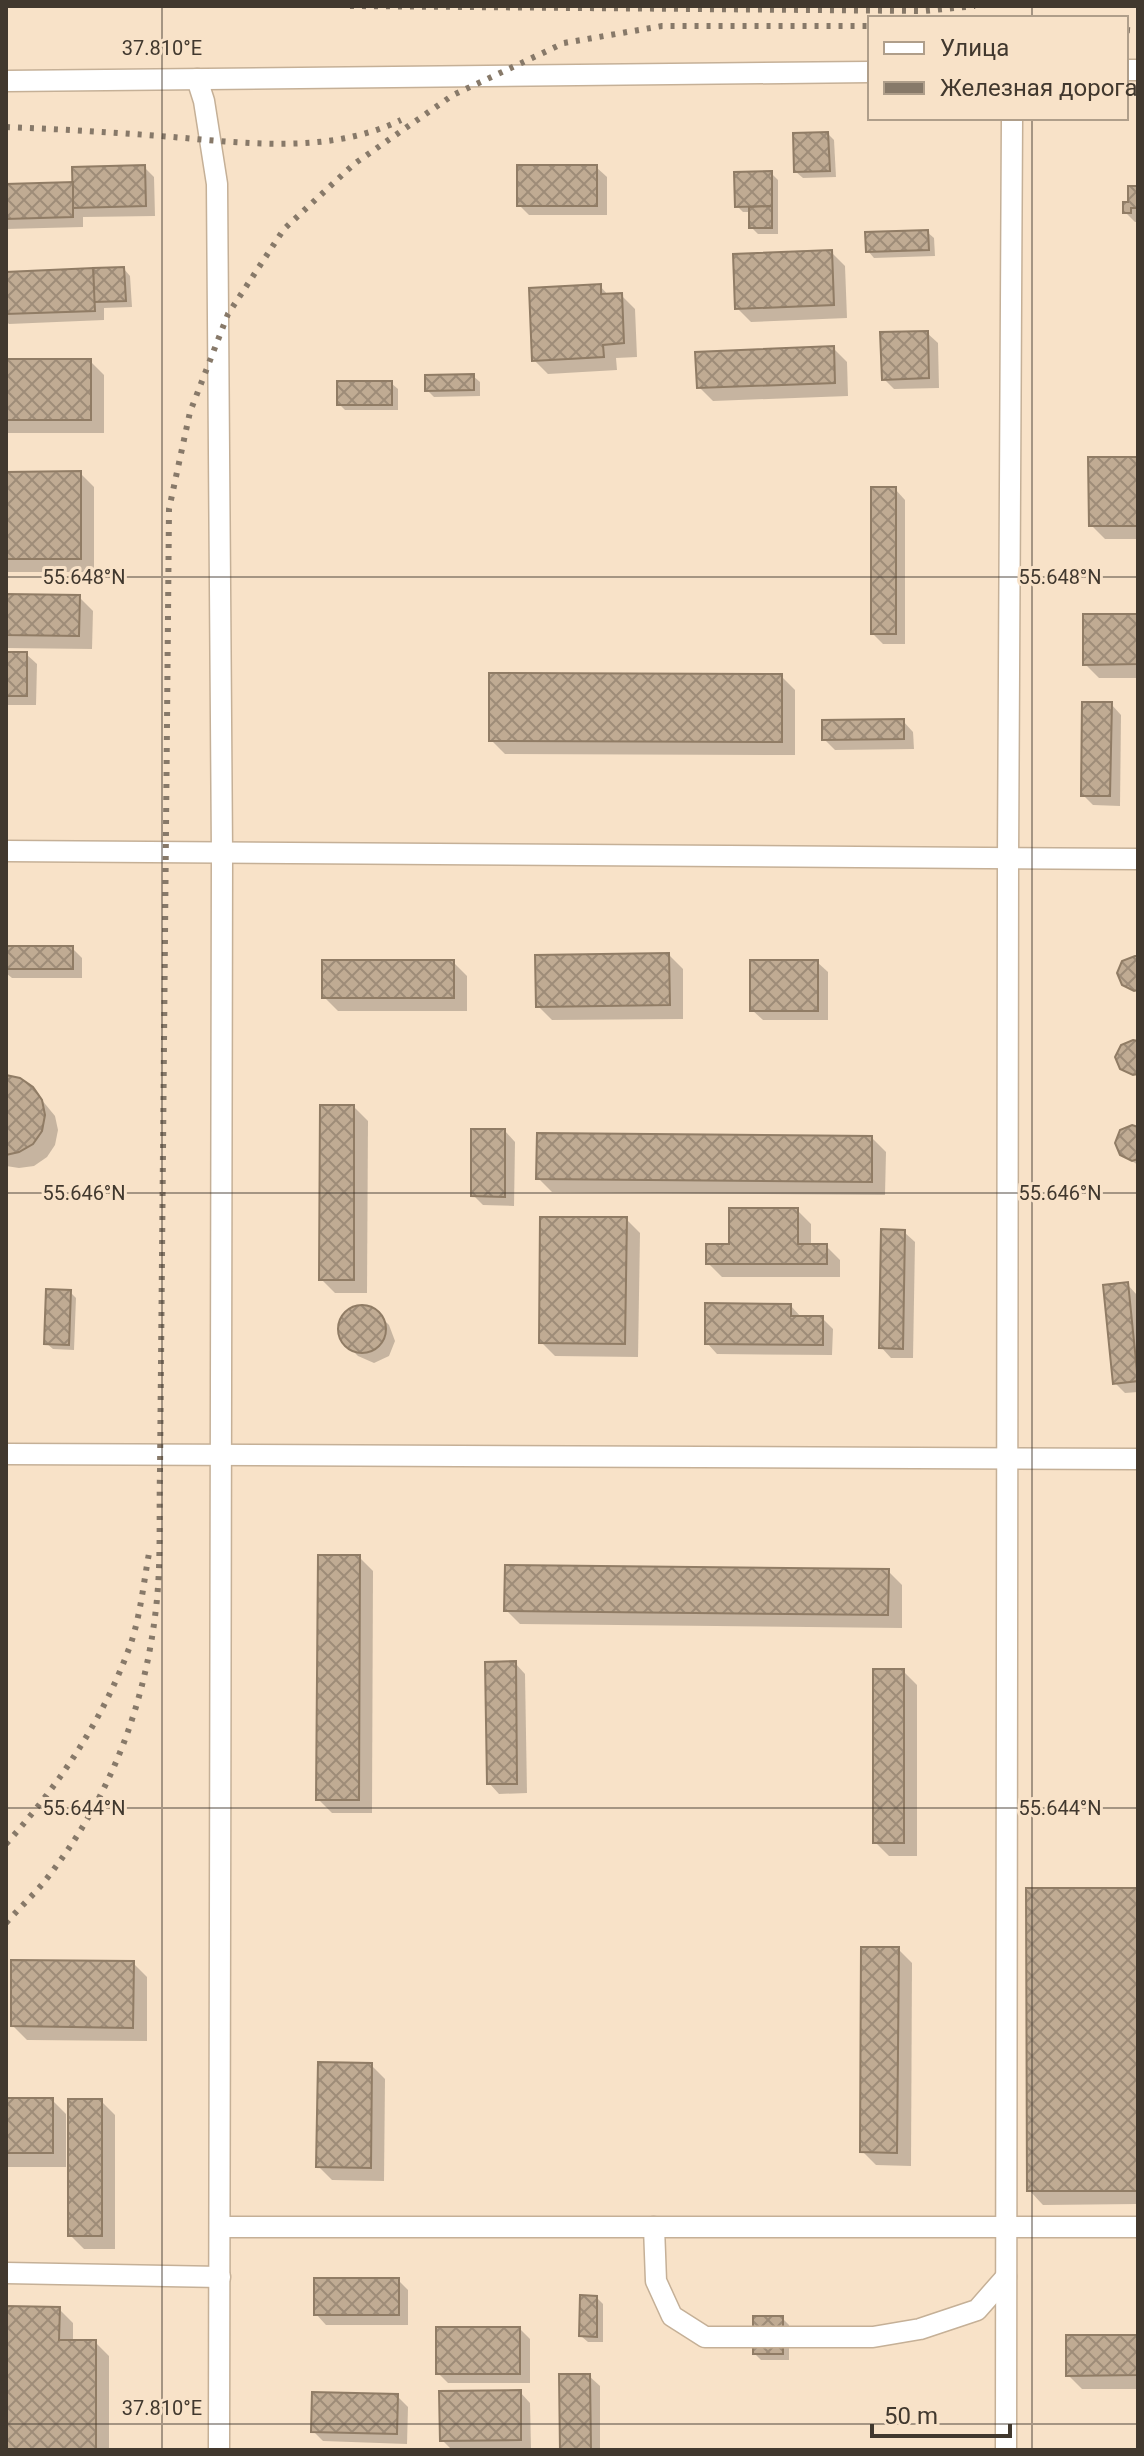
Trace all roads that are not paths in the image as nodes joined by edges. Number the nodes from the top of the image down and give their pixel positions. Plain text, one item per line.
1 (868, 72) edge
2 (197, 79) junction
3 (6, 81) edge
4 (1012, 120) edge
5 (6, 851) edge
6 (222, 853) junction
7 (1008, 858) junction
8 (1138, 859) edge
9 (6, 1454) edge
10 (221, 1455) junction
11 (1008, 1459) junction
12 (1138, 1459) edge
13 (220, 2227) junction
14 (654, 2227) junction
15 (1007, 2227) junction
16 (1138, 2227) edge
17 (6, 2273) edge
18 (220, 2277) junction
19 (1006, 2277) junction
20 (219, 2450) edge
21 (1006, 2450) edge

1 - 2 lane
2 - 3 lane
2 - 6 lane
4 - 7 lane
5 - 6 lane
6 - 7 lane
6 - 10 lane
7 - 8 lane
7 - 11 lane
9 - 10 lane
10 - 11 lane
10 - 13 lane
11 - 12 lane
11 - 15 lane
13 - 14 lane
13 - 18 lane
14 - 15 lane
14 - 19 lane
15 - 16 lane
15 - 19 lane
17 - 18 lane
18 - 20 lane
19 - 21 lane

